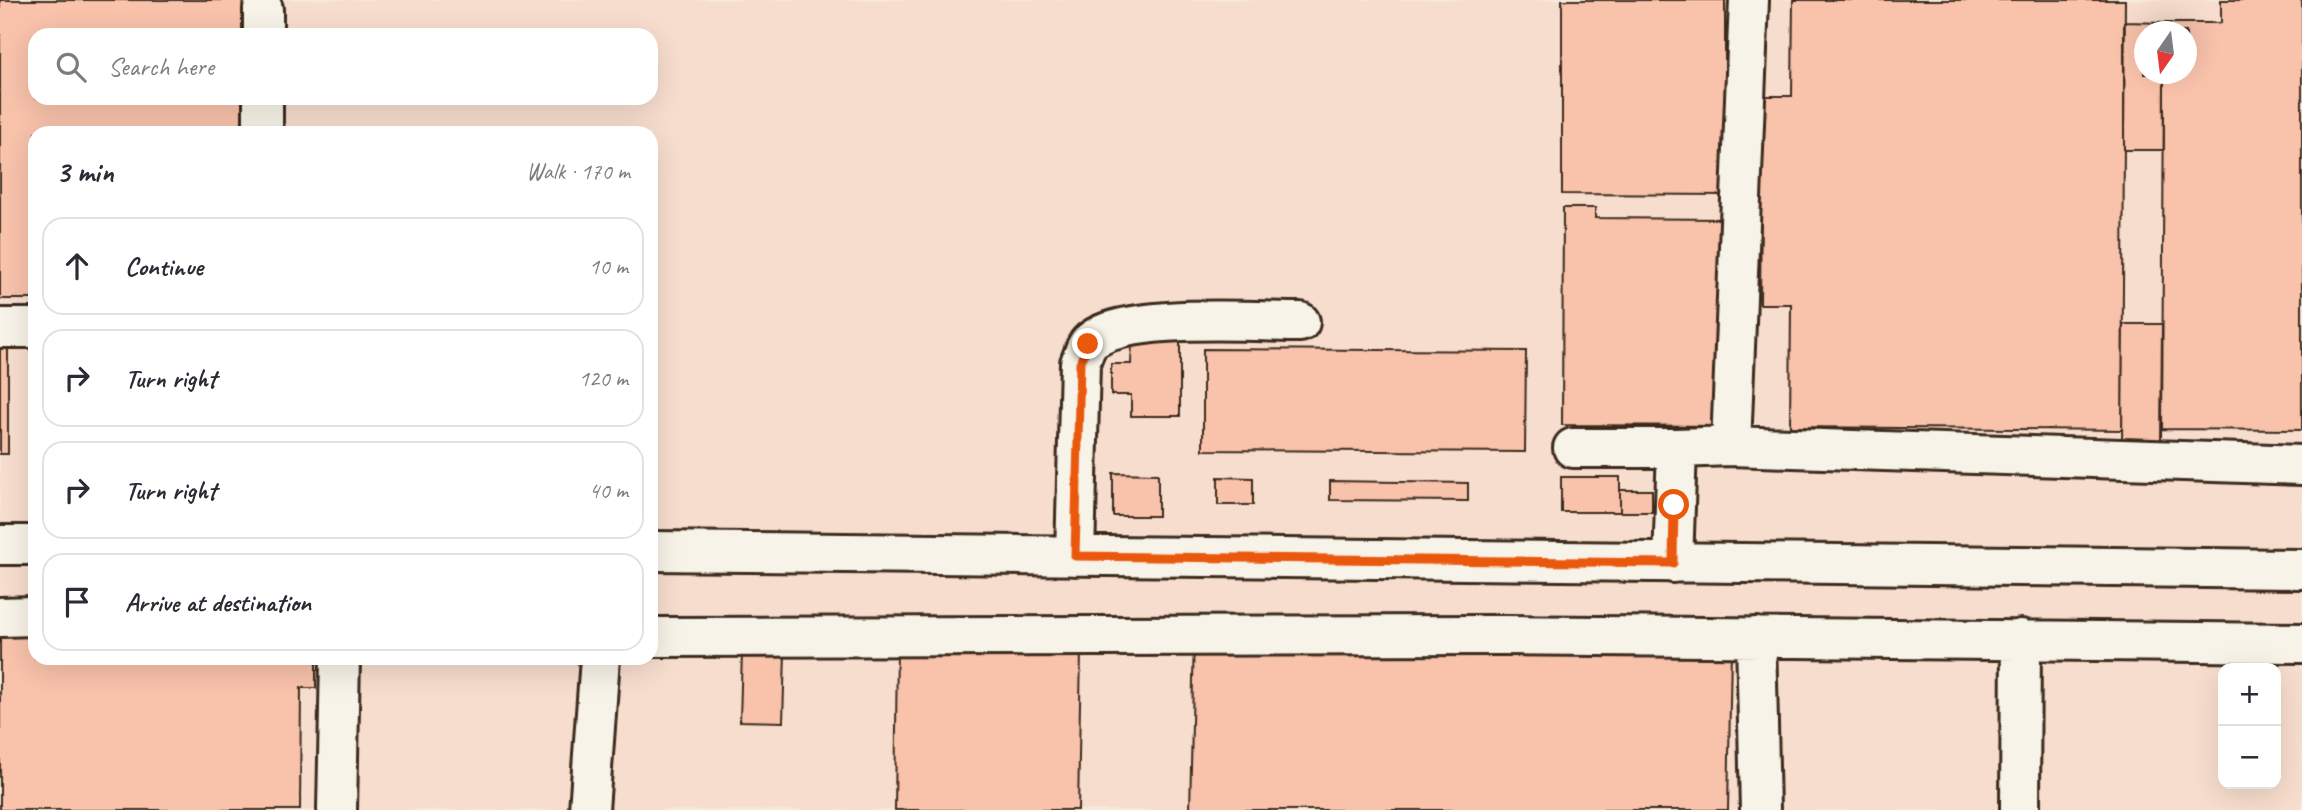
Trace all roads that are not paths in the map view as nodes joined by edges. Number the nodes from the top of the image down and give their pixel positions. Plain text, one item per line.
1 (1749, 0) edge
2 (263, 105) edge
3 (263, 126) edge
4 (1300, 322) dead end
5 (0, 328) edge
6 (28, 328) edge
7 (1731, 446) junction
8 (1573, 448) dead end
9 (1676, 449) junction
10 (2302, 465) edge
11 (0, 545) edge
12 (28, 545) edge
13 (658, 551) edge
14 (1075, 556) junction
15 (1673, 563) junction
16 (2302, 569) edge
17 (28, 616) edge
18 (0, 617) edge
19 (658, 637) edge
20 (1756, 637) junction
21 (2021, 639) junction
22 (2302, 643) edge
23 (340, 665) edge
24 (599, 665) edge
25 (337, 810) edge
26 (589, 810) edge
27 (1760, 810) edge
28 (2020, 810) edge

1 - 7 street
2 - 3 street
4 - 14 street
5 - 6 street
7 - 9 street
7 - 10 street
8 - 9 street
9 - 15 street
11 - 12 street
13 - 14 street
14 - 15 street
15 - 16 street
17 - 18 street
19 - 20 street
20 - 21 street
20 - 27 street
21 - 22 street
21 - 28 street
23 - 25 street
24 - 26 street

